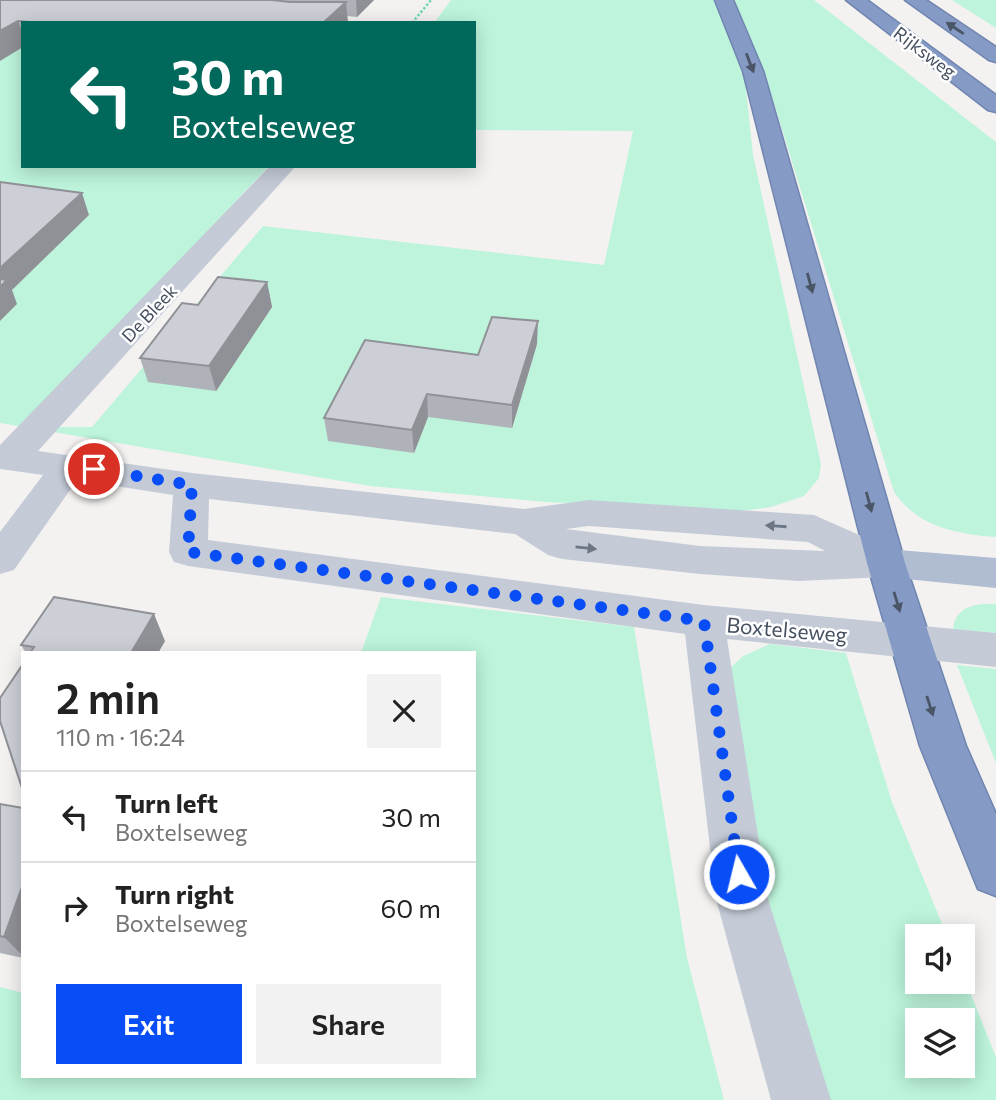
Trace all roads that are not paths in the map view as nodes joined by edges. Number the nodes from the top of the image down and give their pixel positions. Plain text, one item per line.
1 (724, 0) edge
2 (855, 0) edge
3 (914, 0) edge
4 (996, 56) edge
5 (996, 105) edge
6 (282, 168) edge
7 (6, 457) edge
8 (69, 465) junction
9 (192, 485) junction
10 (0, 561) edge
11 (886, 563) junction
12 (996, 573) edge
13 (704, 621) junction
14 (909, 641) junction
15 (996, 650) edge
16 (996, 872) edge
17 (801, 1100) edge

1 -> 11 highway
2 - 5 highway, Rijksweg
4 -> 3 highway, Rijksweg
6 - 7 street, De Bleek
7 - 8 street
8 - 9 street
8 - 10 street
9 - 11 street
9 - 13 street, Boxtelseweg
11 - 12 main road
11 -> 14 highway
13 - 14 street, Boxtelseweg
13 - 17 street
14 - 15 street, Boxtelseweg
14 -> 16 highway

